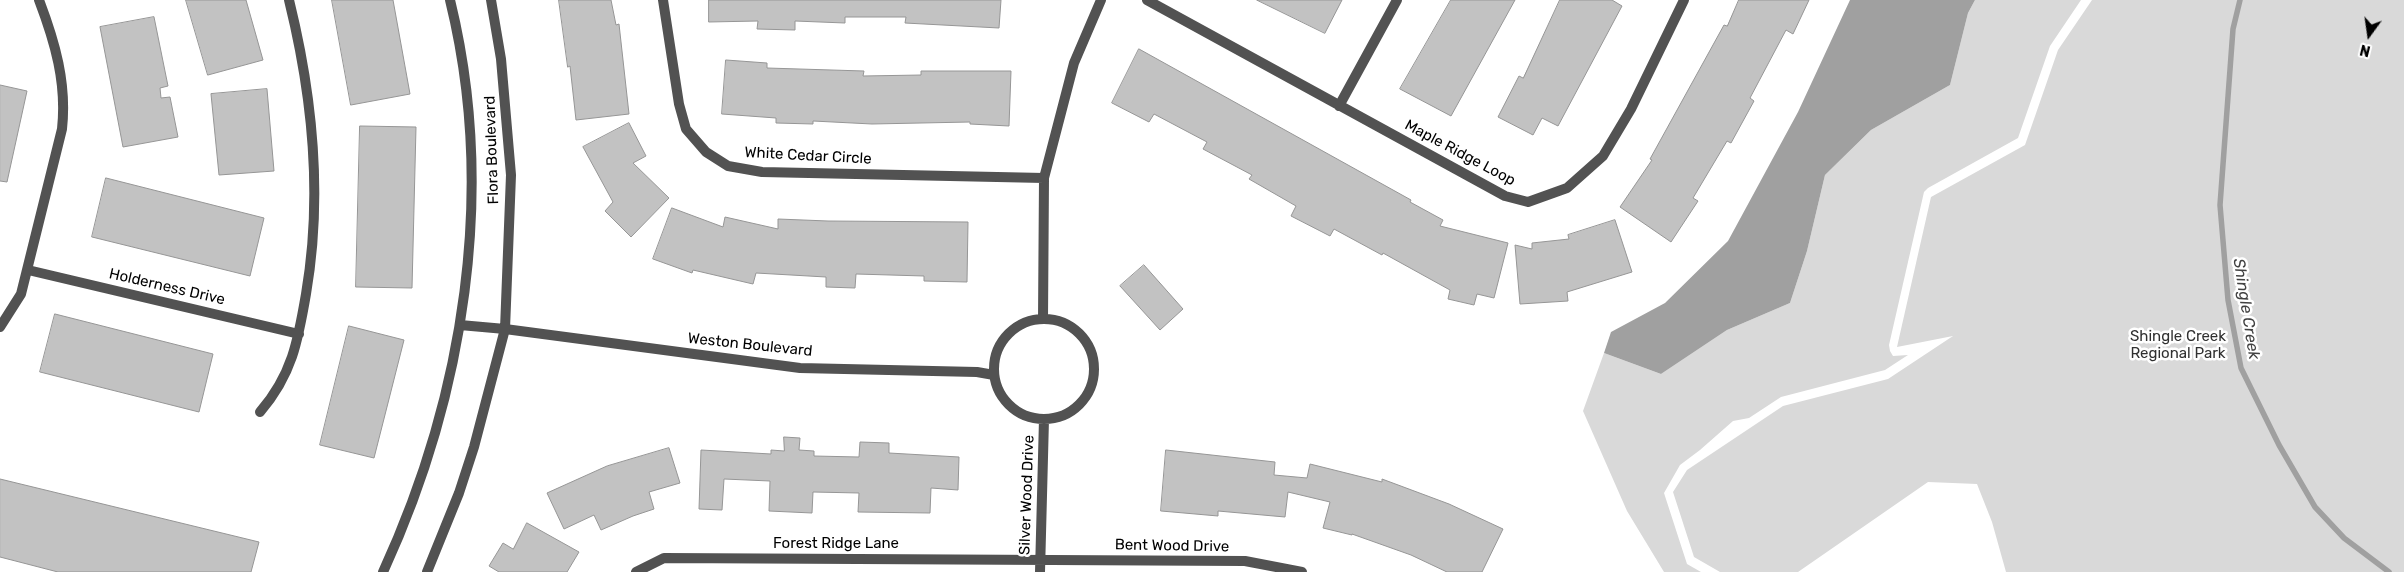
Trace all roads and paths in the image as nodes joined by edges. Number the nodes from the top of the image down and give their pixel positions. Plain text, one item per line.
1 (39, 0) edge
2 (290, 0) edge
3 (450, 0) edge
4 (491, 0) edge
5 (663, 0) edge
6 (1101, 0) edge
7 (1147, 0) edge
8 (1397, 0) edge
9 (1684, 0) edge
10 (1339, 106) junction
11 (1044, 178) junction
12 (28, 270) junction
13 (1043, 319) junction
14 (460, 325) junction
15 (0, 327) edge
16 (505, 329) junction
17 (299, 334) junction
18 (994, 375) junction
19 (260, 412) dead end
20 (1044, 419) junction
21 (1040, 560) junction
22 (383, 572) edge
23 (427, 572) edge
24 (636, 572) edge
25 (1040, 572) edge
26 (1302, 572) edge

1 - 12 street
2 - 17 street
3 - 14 street, Flora Boulevard
4 - 16 street, Flora Boulevard
5 - 11 street, White Cedar Circle
6 - 11 street
7 - 10 street, Maple Ridge Loop
8 - 10 street
9 - 10 street, Maple Ridge Loop
11 - 13 street
12 - 15 street
12 - 17 street, Holderness Drive
13 - 18 street
13 - 20 street
14 - 16 street
14 - 22 street, Flora Boulevard
16 - 18 street, Weston Boulevard
16 - 23 street, Flora Boulevard
17 - 19 street
18 - 20 street
20 - 21 street, Silver Wood Drive
21 - 24 street, Forest Ridge Lane
21 - 25 street, Silver Wood Drive
21 - 26 street, Bent Wood Drive

